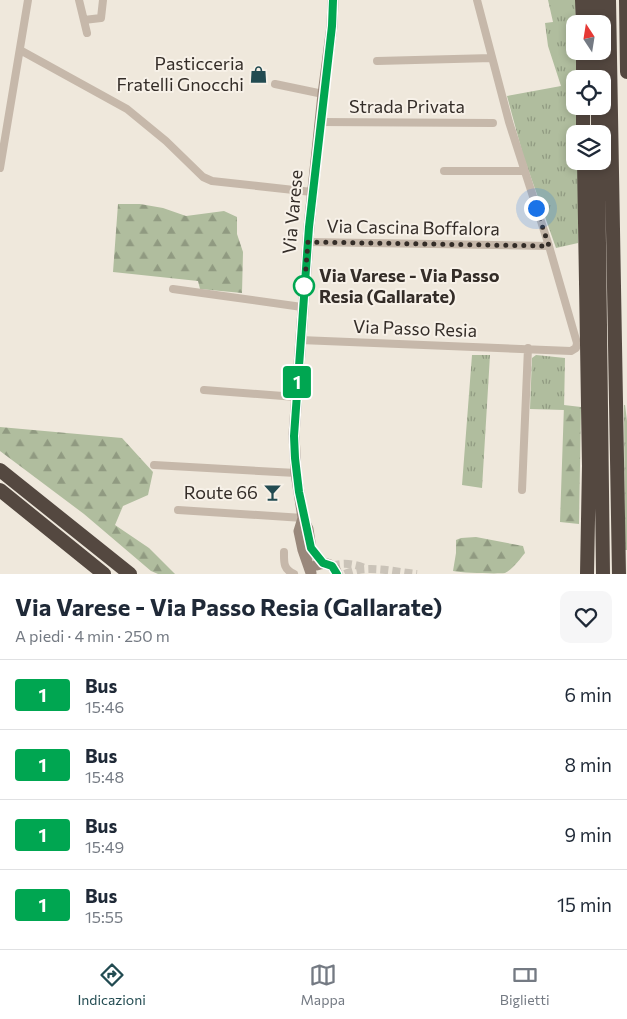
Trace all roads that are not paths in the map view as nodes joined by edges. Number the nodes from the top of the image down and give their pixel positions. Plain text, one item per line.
1 (28, 0) edge
2 (79, 0) edge
3 (102, 0) edge
4 (333, 0) edge
5 (478, 0) edge
6 (582, 0) edge
7 (596, 0) edge
8 (609, 0) edge
9 (626, 0) edge
10 (582, 15) edge
11 (596, 15) edge
12 (84, 20) junction
13 (86, 33) dead end
14 (20, 50) junction
15 (492, 58) junction
16 (377, 61) dead end
17 (627, 72) edge
18 (275, 84) dead end
19 (323, 94) junction
20 (320, 122) junction
21 (493, 123) dead end
22 (0, 168) edge
23 (584, 170) edge
24 (598, 170) edge
25 (444, 171) dead end
26 (524, 171) junction
27 (312, 192) junction
28 (308, 242) junction
29 (549, 246) junction
30 (174, 289) dead end
31 (302, 307) junction
32 (300, 340) junction
33 (528, 348) junction
34 (204, 390) dead end
35 (296, 397) junction
36 (154, 465) dead end
37 (0, 470) edge
38 (296, 473) junction
39 (0, 490) edge
40 (522, 490) dead end
41 (178, 510) dead end
42 (304, 518) junction
43 (284, 552) dead end
44 (323, 563) junction
45 (104, 574) edge
46 (130, 574) edge
47 (294, 574) edge
48 (311, 574) edge
49 (337, 574) tunnel mouth
50 (587, 574) edge
51 (603, 574) edge
52 (619, 574) edge

1 - 14 street
2 - 12 street
3 - 12 street
4 - 19 main road, Via Varese
5 - 15 street
6 - 10 highway
7 - 11 highway
8 - 52 highway
9 - 17 highway
12 - 13 street
14 - 22 street
14 - 27 street
15 - 16 street
15 - 26 street
18 - 19 street
19 - 20 main road, Via Varese
20 - 21 street, Strada Privata
20 - 27 main road, Via Varese
23 - 50 highway
24 - 51 highway
25 - 26 street
26 - 29 street
27 - 28 main road, Via Varese
28 - 29 street, Via Cascina Boffalora
28 - 31 main road, Via Varese
29 - 33 street, Via Passo Resia
30 - 31 street
31 - 32 main road, Via Varese
32 - 33 street, Via Passo Resia
32 - 35 main road, Via Varese
33 - 40 street
34 - 35 street
35 - 38 main road, Via Varese
36 - 38 street
37 - 46 highway
38 - 42 main road, Via Varese
39 - 45 highway
41 - 42 street
42 - 44 main road, Via Varese
42 - 48 main road, Via Varese
43 - 47 street
44 - 48 main road
44 - 49 main road, Via Varese

